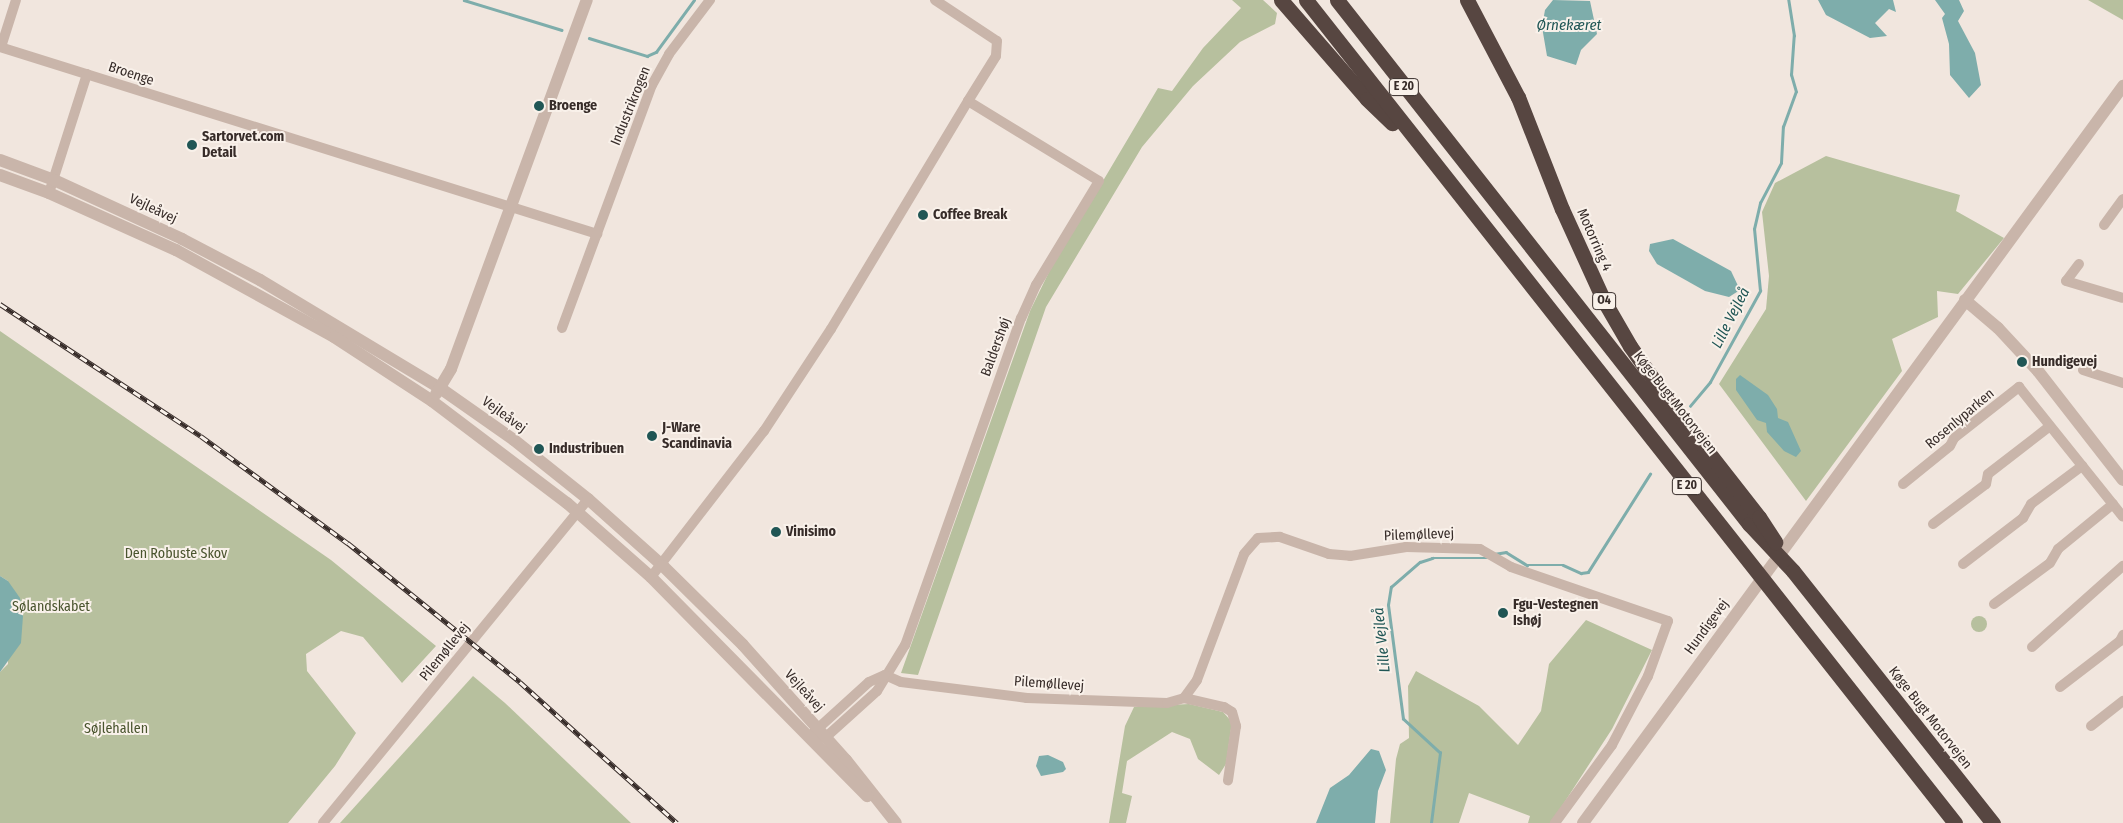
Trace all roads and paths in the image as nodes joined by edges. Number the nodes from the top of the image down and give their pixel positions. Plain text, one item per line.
1 (16, 0) edge
2 (587, 0) edge
3 (710, 0) edge
4 (935, 0) edge
5 (1281, 0) edge
6 (1306, 0) edge
7 (1337, 0) edge
8 (1467, 0) edge
9 (1, 47) edge
10 (88, 74) junction
11 (2123, 86) edge
12 (968, 101) junction
13 (1420, 148) junction
14 (0, 160) edge
15 (0, 175) edge
16 (54, 180) junction
17 (48, 193) junction
18 (2123, 199) edge
19 (509, 208) junction
20 (2104, 225) dead end
21 (597, 234) junction
22 (2078, 264) dead end
23 (2123, 298) edge
24 (1965, 300) junction
25 (562, 328) dead end
26 (451, 369) junction
27 (2083, 370) dead end
28 (2123, 383) edge
29 (440, 388) junction
30 (432, 401) junction
31 (2050, 426) junction
32 (514, 440) junction
33 (2082, 466) junction
34 (2123, 480) edge
35 (1903, 484) dead end
36 (588, 499) junction
37 (2113, 504) junction
38 (577, 513) junction
39 (2123, 517) edge
40 (1933, 524) dead end
41 (1964, 564) dead end
42 (663, 566) junction
43 (2123, 566) edge
44 (1793, 571) junction
45 (651, 577) junction
46 (1994, 604) dead end
47 (2123, 635) edge
48 (2032, 647) dead end
49 (885, 675) junction
50 (2060, 687) dead end
51 (1184, 698) junction
52 (2123, 701) edge
53 (817, 726) junction
54 (2091, 726) dead end
55 (826, 737) junction
56 (809, 739) junction
57 (1228, 780) dead end
58 (323, 823) edge
59 (896, 823) edge
60 (1555, 823) edge
61 (1583, 823) edge
62 (1955, 823) edge
63 (1993, 823) edge

1 - 9 street, Broenge
2 - 19 street
3 - 21 street, Industrikrogen
4 - 12 street
5 - 13 highway
6 - 13 highway, E 20
7 - 44 highway, Køge Bugt Motorvejen / E 20
8 - 44 highway, Motorring 4 / O4
9 - 10 street, Broenge
10 - 16 street, Broenge
10 - 19 street, Broenge
11 - 24 street, Hundigevej
12 - 42 street
12 - 49 street, Baldershøj
13 - 62 highway, E 20
14 - 16 street, Vejleåvej
15 - 17 street, Vejleåvej
16 - 17 street, Broenge
16 - 29 street, Vejleåvej
17 - 30 street, Vejleåvej
18 - 20 street
19 - 21 street
19 - 26 street
21 - 25 street, Industrikrogen
22 - 23 street
24 - 34 street
24 - 61 street, Hundigevej
26 - 29 street
26 - 32 street
27 - 28 street
29 - 30 street
29 - 32 street, Vejleåvej
30 - 38 street, Vejleåvej
31 - 33 street, Rosenlyparken
31 - 35 street, Rosenlyparken
31 - 40 street
32 - 36 street, Vejleåvej
33 - 37 street, Rosenlyparken
33 - 41 street
36 - 38 street, Pilemøllevej
36 - 42 street, Vejleåvej
37 - 39 street, Rosenlyparken
37 - 46 street
38 - 45 street, Vejleåvej
38 - 58 street, Pilemøllevej
42 - 45 street
42 - 53 street, Vejleåvej
43 - 48 street
44 - 63 highway, Køge Bugt Motorvejen / E 20
45 - 56 street, Vejleåvej
47 - 50 street
49 - 51 street, Pilemøllevej
49 - 53 street, Baldershøj
49 - 55 street, Baldershøj
51 - 57 street
51 - 60 street, Pilemøllevej
52 - 54 street
53 - 55 street, Vejleåvej
53 - 56 street, Baldershøj
55 - 56 street
55 - 59 street, Vejleåvej
56 - 59 street, Vejleåvej

